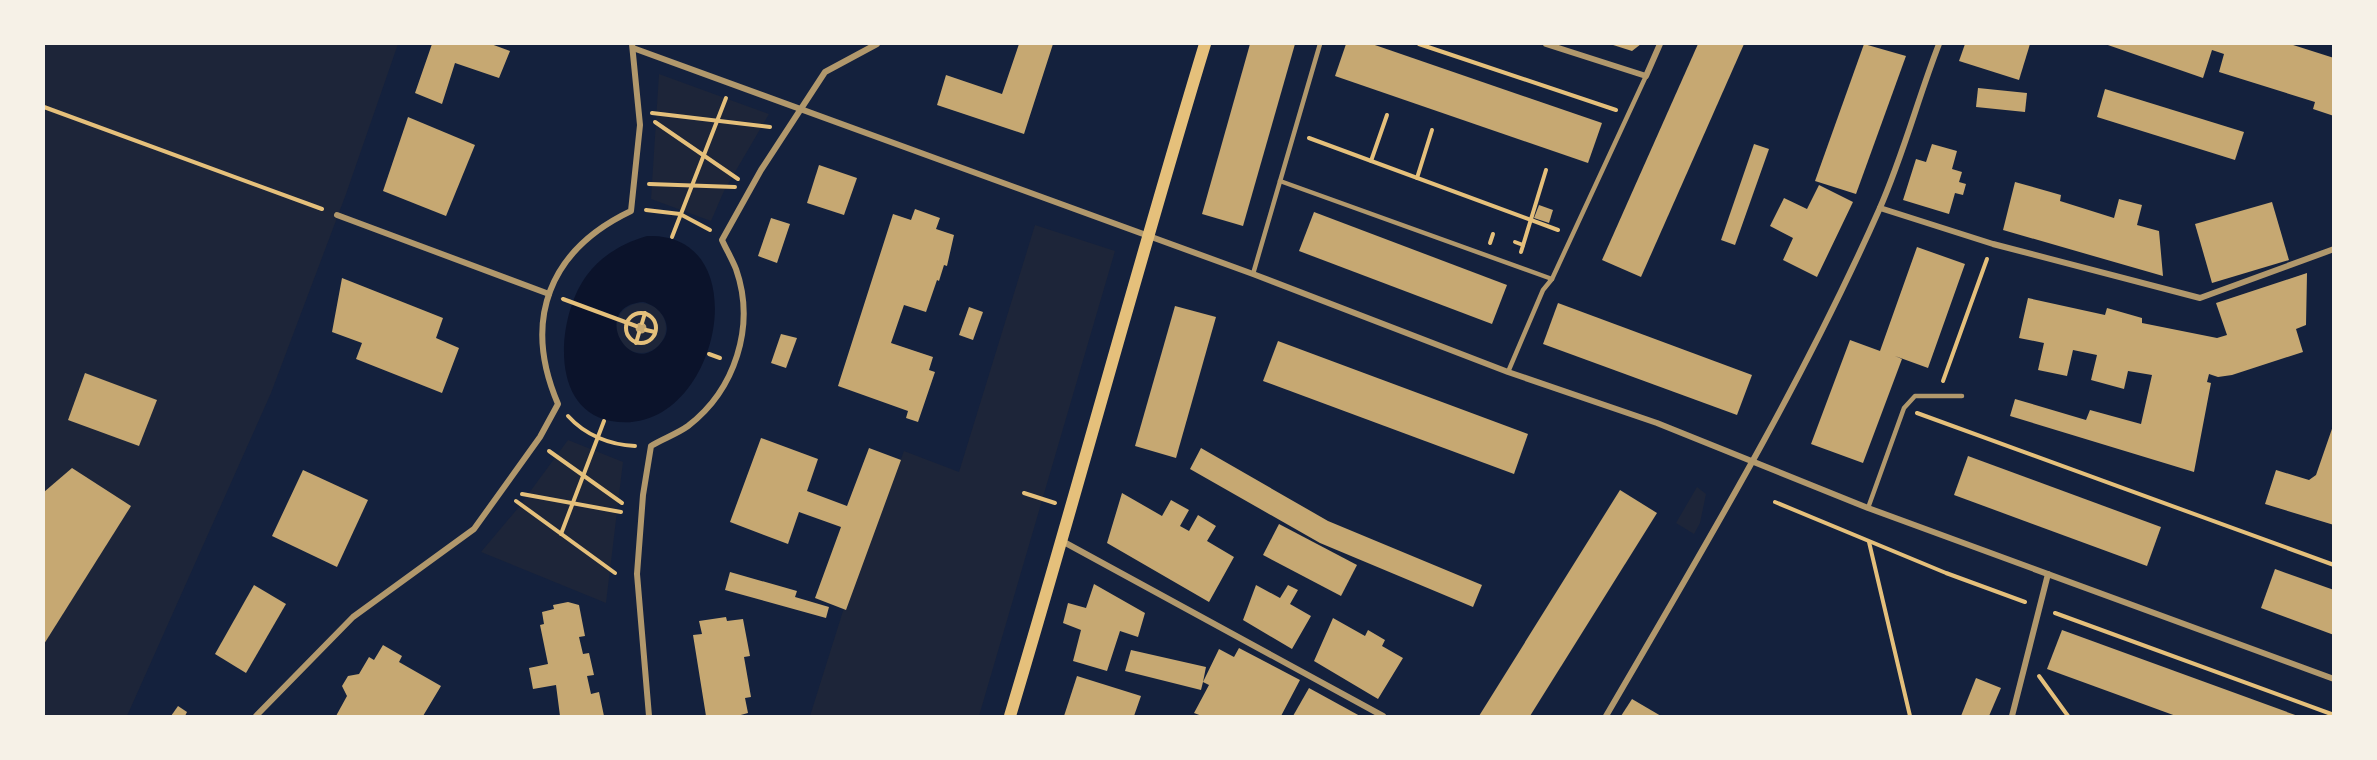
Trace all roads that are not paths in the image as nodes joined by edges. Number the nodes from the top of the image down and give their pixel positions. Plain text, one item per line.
1 (877, 44) edge
2 (1205, 44) edge
3 (1320, 44) edge
4 (1546, 44) edge
5 (1660, 44) edge
6 (1939, 44) edge
7 (633, 46) edge
8 (1646, 76) junction
9 (798, 109) junction
10 (1280, 181) junction
11 (1880, 208) junction
12 (337, 215) road end
13 (1146, 237) junction
14 (2334, 249) edge
15 (1253, 274) junction
16 (1552, 279) junction
17 (549, 294) junction
18 (1508, 372) junction
19 (1962, 396) dead end
20 (1754, 462) junction
21 (1868, 508) junction
22 (1062, 541) junction
23 (2048, 574) junction
24 (2334, 679) edge
25 (256, 717) edge
26 (649, 717) edge
27 (1010, 717) edge
28 (1383, 717) edge
29 (1606, 717) edge
30 (2012, 717) edge

1 - 9 street
2 - 13 main road
3 - 10 lane
4 - 8 street
5 - 8 street
6 - 11 street
7 - 9 street
7 - 17 street
8 - 16 lane
9 - 13 street
9 - 26 street
10 - 15 lane
10 - 16 lane
11 - 14 street
11 - 20 street
12 - 17 street
13 - 15 street
13 - 22 main road
15 - 18 street
16 - 18 lane
17 - 25 street
18 - 20 street
19 - 21 lane
20 - 21 street
20 - 29 street
21 - 23 street
22 - 27 main road
22 - 28 street
23 - 24 street
23 - 30 street

